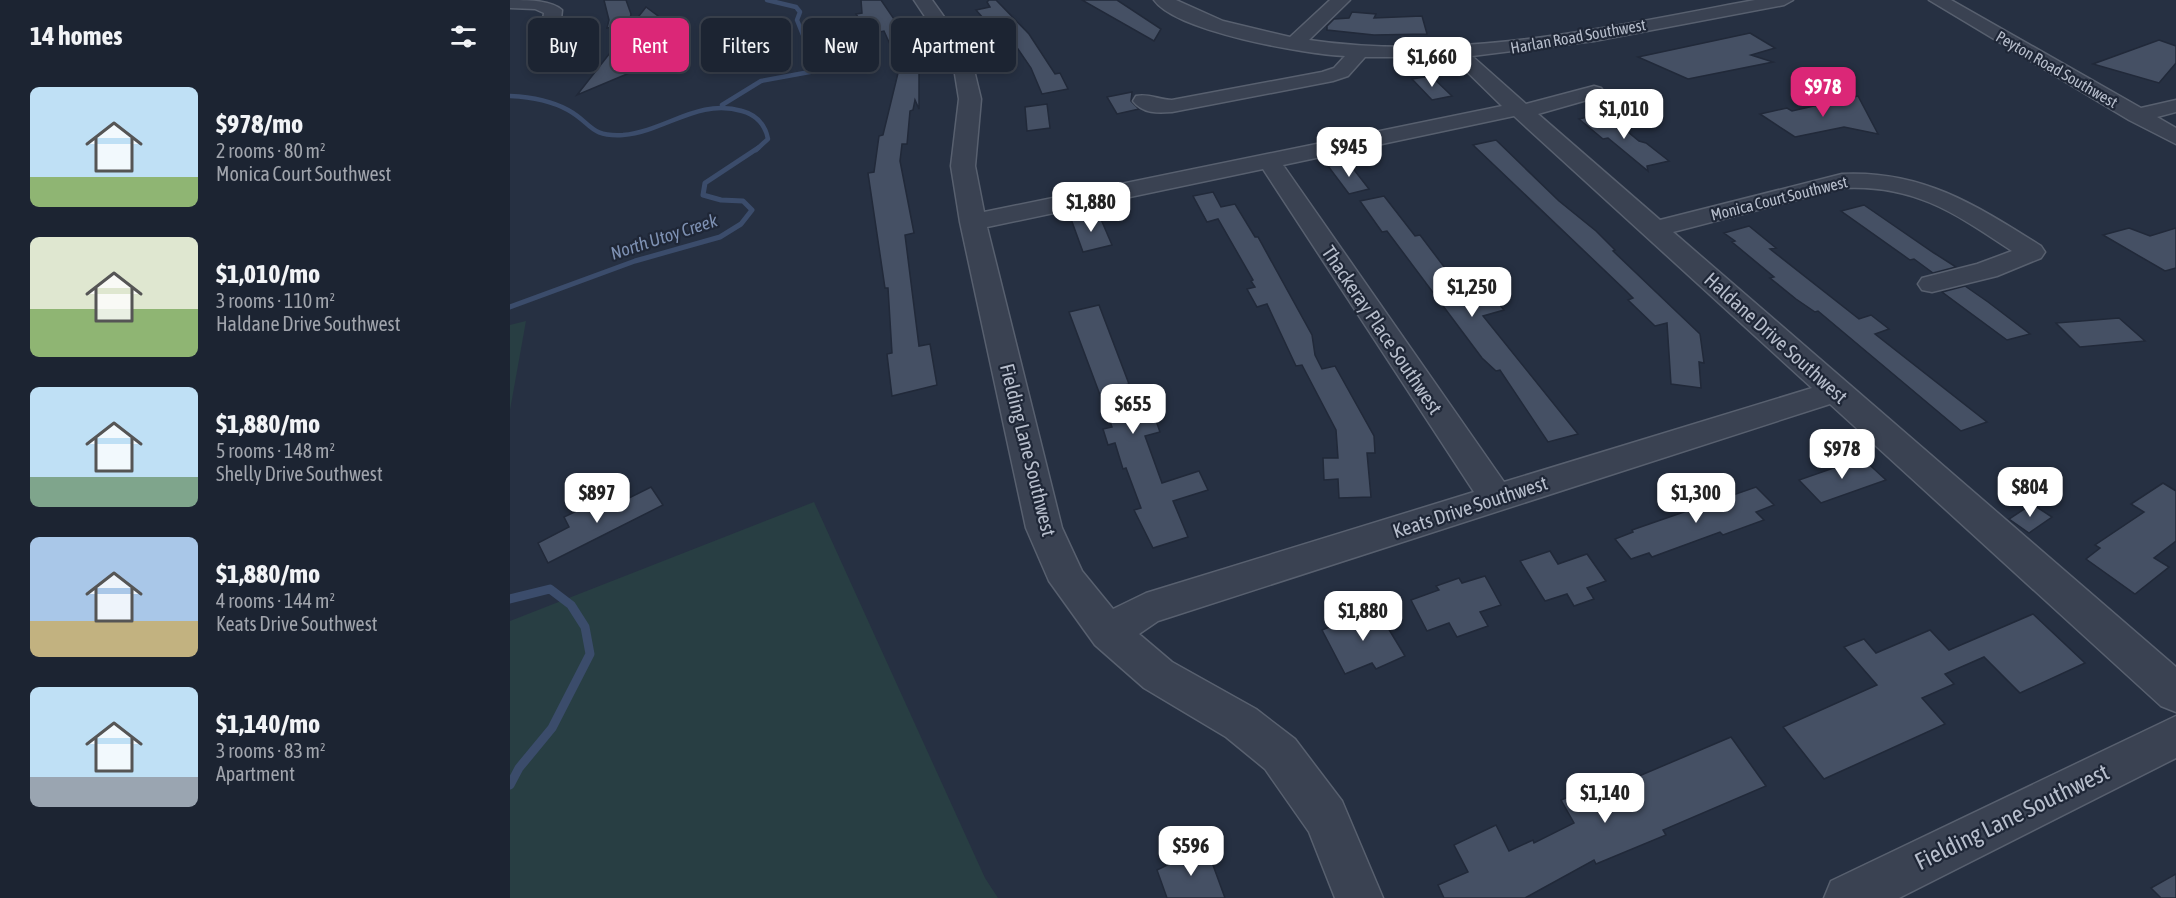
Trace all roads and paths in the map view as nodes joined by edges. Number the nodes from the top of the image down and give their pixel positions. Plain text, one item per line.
1 (923, 0) edge
2 (1163, 0) edge
3 (1341, 0) edge
4 (1784, 0) edge
5 (1938, 0) edge
6 (510, 3) edge
7 (552, 18) edge
8 (1293, 44) junction
9 (1359, 52) junction
10 (1460, 53) junction
11 (1594, 92) dead end
12 (1144, 101) dead end
13 (2176, 106) edge
14 (1520, 110) junction
15 (2137, 115) junction
16 (2176, 137) edge
17 (1269, 161) junction
18 (974, 222) junction
19 (1653, 229) junction
20 (1932, 284) dead end
21 (1836, 391) junction
22 (1496, 498) junction
23 (1109, 633) junction
24 (2176, 693) edge
25 (2176, 736) edge
26 (1359, 898) edge
27 (1848, 898) edge

1 - 18 street, Fielding Lane Southwest
2 - 8 street, Harlan Road Southwest
3 - 8 street
4 - 10 street, Harlan Road Southwest
5 - 15 street, Peyton Road Southwest
6 - 7 street
8 - 9 street, Harlan Road Southwest
9 - 10 street, Harlan Road Southwest
9 - 12 street
10 - 14 street, Haldane Drive Southwest
11 - 14 street
13 - 15 street
14 - 17 street
14 - 19 street, Haldane Drive Southwest
15 - 16 street, Peyton Road Southwest
17 - 18 street
17 - 22 street, Thackeray Place Southwest
18 - 23 street, Fielding Lane Southwest
19 - 20 street, Monica Court Southwest
19 - 21 street, Haldane Drive Southwest
21 - 22 street, Keats Drive Southwest
21 - 24 street, Haldane Drive Southwest
22 - 23 street, Keats Drive Southwest
23 - 26 street, Fielding Lane Southwest
25 - 27 street, Fielding Lane Southwest

